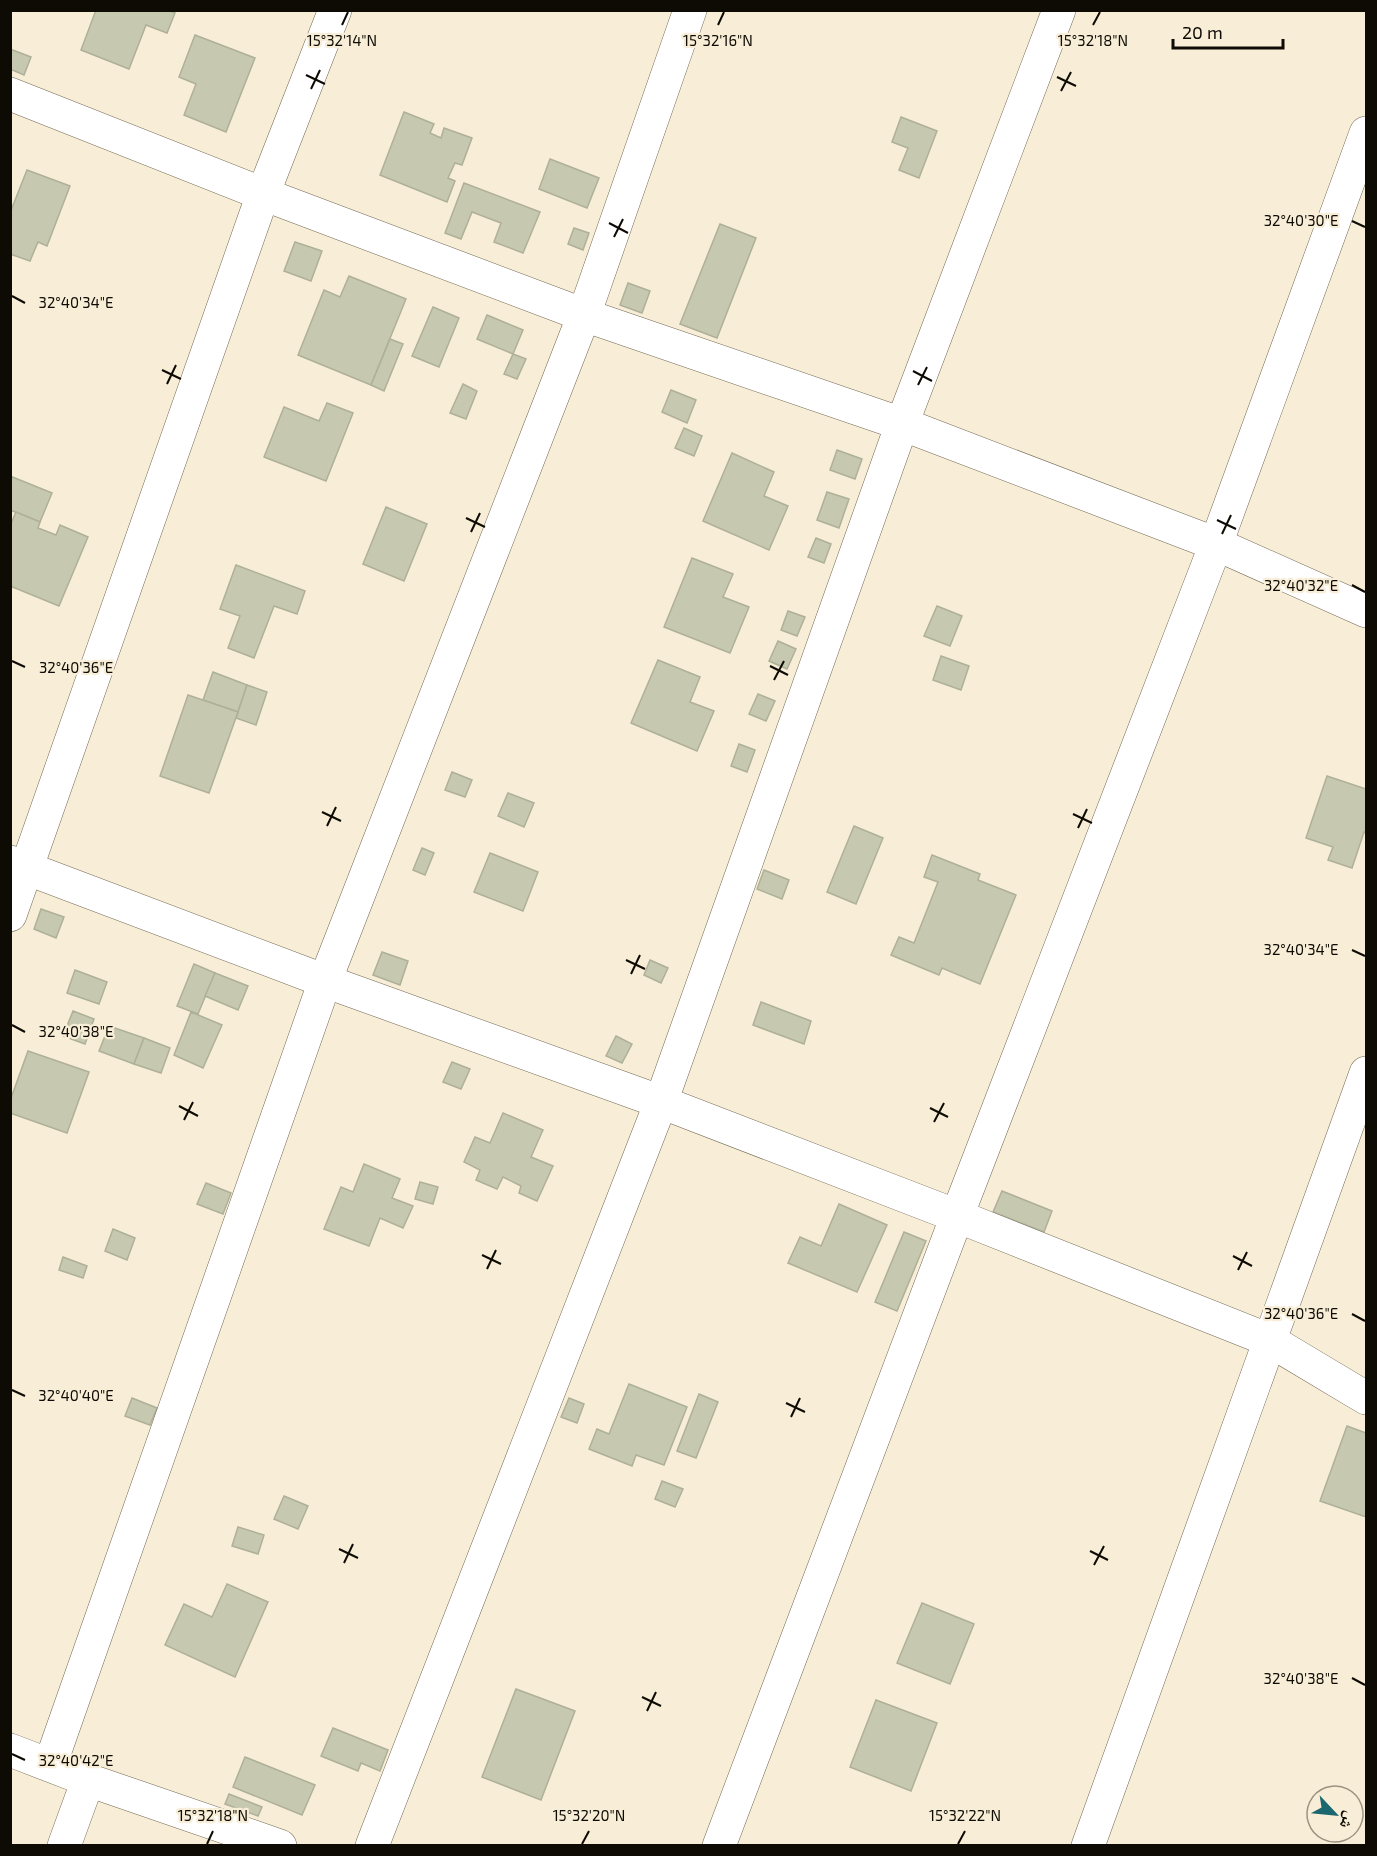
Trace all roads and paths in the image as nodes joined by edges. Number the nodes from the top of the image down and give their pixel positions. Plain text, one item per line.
1 (335, 10) edge
2 (690, 10) edge
3 (1059, 10) edge
4 (10, 94) edge
5 (1366, 133) edge
6 (263, 194) junction
7 (584, 315) junction
8 (902, 424) junction
9 (1216, 544) junction
10 (1366, 611) edge
11 (19, 865) edge
12 (10, 915) edge
13 (326, 981) junction
14 (1366, 1073) edge
15 (661, 1102) junction
16 (957, 1216) junction
17 (1269, 1340) junction
18 (1366, 1398) edge
19 (10, 1750) edge
20 (50, 1765) junction
21 (88, 1780) junction
22 (64, 1845) edge
23 (280, 1845) edge
24 (372, 1845) edge
25 (719, 1845) edge
26 (1088, 1845) edge

1 - 6 street
2 - 7 street
3 - 8 street
4 - 6 street
5 - 9 street
6 - 7 street
6 - 11 street
7 - 8 street
7 - 13 street
8 - 9 street
8 - 15 street
9 - 10 street
9 - 16 street
11 - 12 street
11 - 13 street
13 - 15 street
13 - 20 street
14 - 17 street
15 - 16 street
15 - 24 street
16 - 17 street
16 - 25 street
17 - 18 street
17 - 26 street
19 - 20 street
20 - 21 street
21 - 22 street
21 - 23 street

